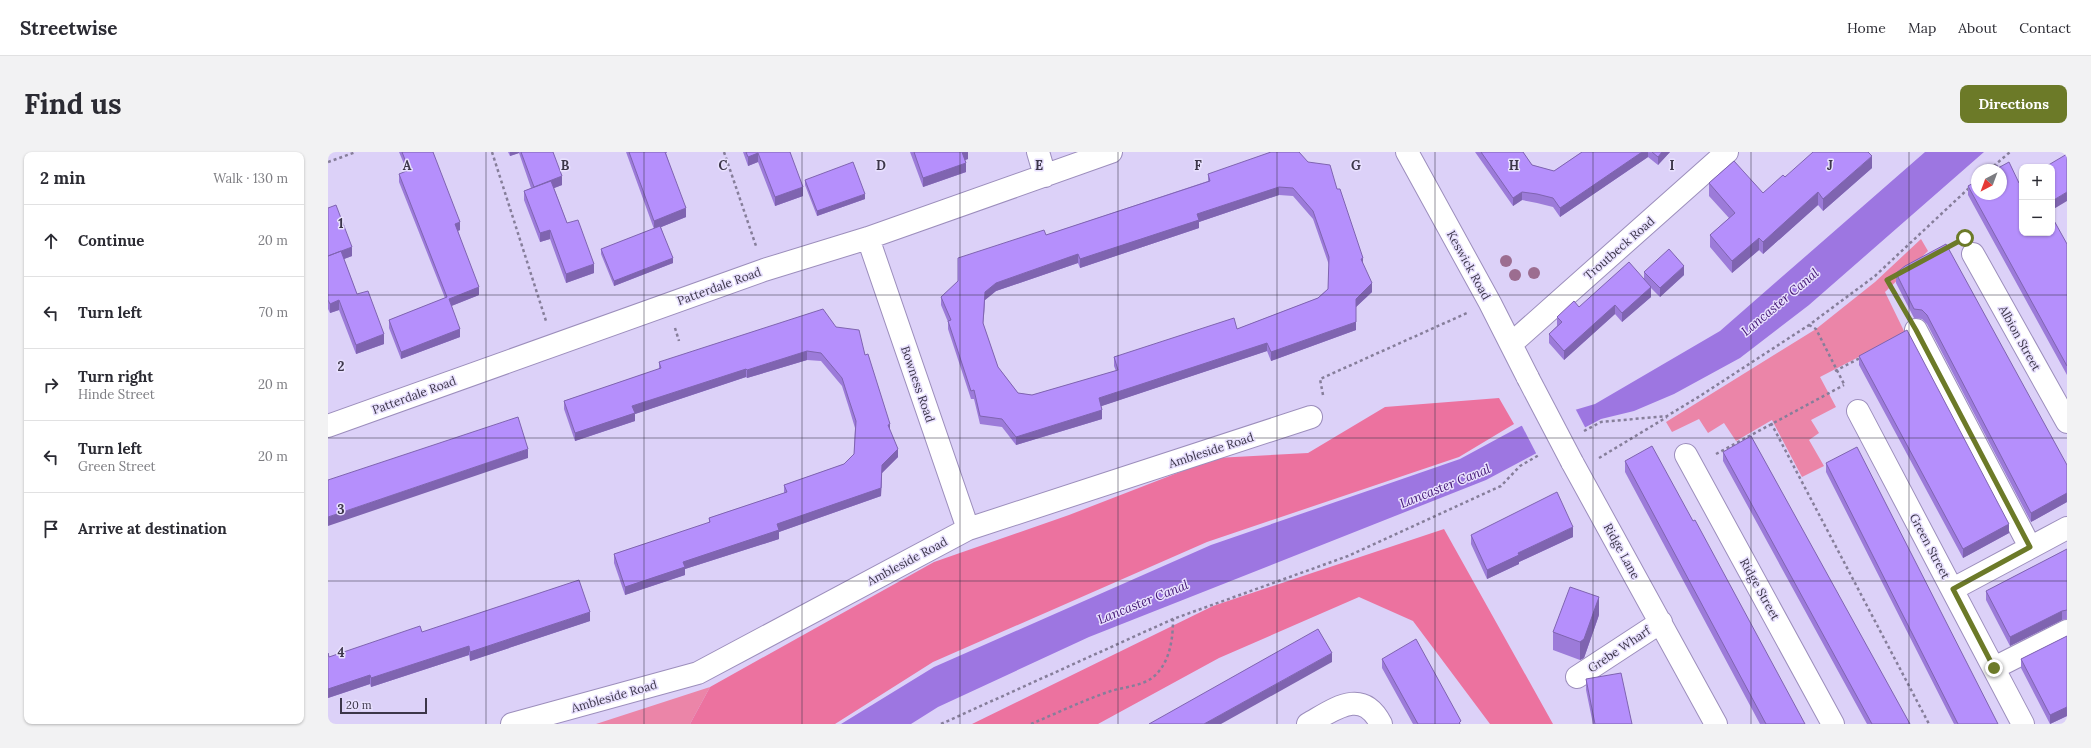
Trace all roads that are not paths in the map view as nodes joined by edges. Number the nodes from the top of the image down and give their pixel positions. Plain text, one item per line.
1 (1038, 152) edge
2 (1111, 152) edge
3 (1407, 152) edge
4 (1727, 152) edge
5 (1045, 176) junction
6 (868, 238) junction
7 (1973, 254) dead end
8 (1916, 330) road end
9 (1511, 344) junction
10 (1528, 378) joint
11 (1318, 410) road end
12 (1858, 411) road end
13 (329, 421) edge
14 (2067, 422) edge
15 (1689, 461) road end
16 (2067, 528) edge
17 (968, 529) junction
18 (2030, 547) junction
19 (1953, 589) junction
20 (1661, 622) junction
21 (2067, 631) edge
22 (1994, 668) junction
23 (1577, 677) dead end
24 (512, 724) edge
25 (1308, 724) edge
26 (1381, 724) edge
27 (1716, 724) edge
28 (1833, 724) edge
29 (2023, 724) edge

1 - 5 street
2 - 5 street, Patterdale Road
3 - 9 street, Keswick Road
4 - 9 street, Troutbeck Road
5 - 6 street, Patterdale Road
6 - 13 street, Patterdale Road
6 - 17 street, Bowness Road
7 - 14 street, Albion Street
8 - 18 street
9 - 10 street, Keswick Road
10 - 20 street, Ridge Lane, bridge
11 - 17 street, Ambleside Road
12 - 19 street, Green Street
15 - 28 street, Ridge Street
16 - 18 street
17 - 24 street, Ambleside Road
18 - 19 street
19 - 22 street, Green Street
20 - 23 street, Grebe Wharf
20 - 27 street, Ridge Lane
21 - 22 street
22 - 29 street, Green Street
25 - 26 street

